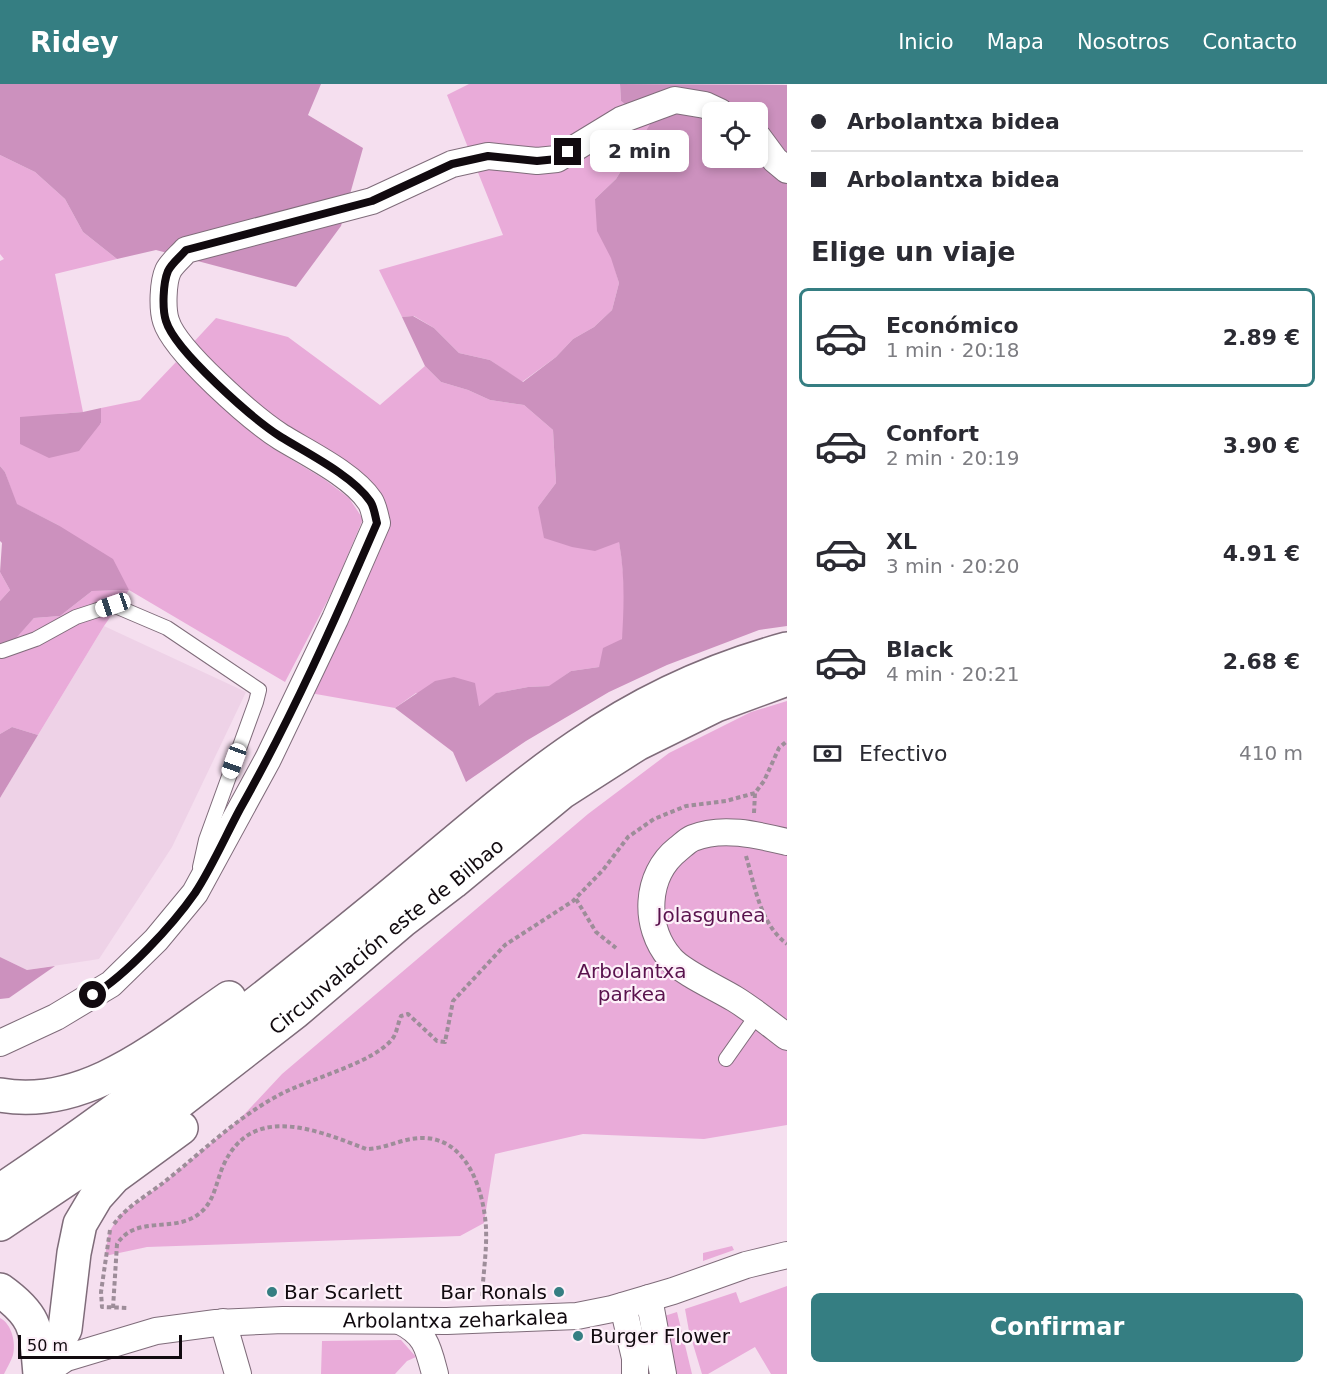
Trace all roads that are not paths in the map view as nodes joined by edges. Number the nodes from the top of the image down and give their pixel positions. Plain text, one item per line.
1 (702, 104) edge
2 (768, 151) edge
3 (787, 170) edge
4 (787, 649) edge
5 (2, 651) dead end
6 (787, 679) edge
7 (787, 842) edge
8 (448, 846) junction
9 (453, 882) junction
10 (195, 893) junction
11 (757, 1015) junction
12 (787, 1037) edge
13 (3, 1038) edge
14 (726, 1059) dead end
15 (0, 1095) edge
16 (0, 1191) edge
17 (0, 1224) edge
18 (787, 1256) edge
19 (0, 1290) edge
20 (649, 1298) junction
21 (68, 1301) junction
22 (623, 1306) junction
23 (400, 1320) junction
24 (223, 1322) junction
25 (102, 1347) junction
26 (41, 1374) edge
27 (64, 1374) edge
28 (237, 1374) edge
29 (435, 1374) edge
30 (635, 1374) edge
31 (663, 1374) edge

1 - 10 street
2 - 3 street
4 - 8 main road, Circunvalación este de Bilbao
5 - 10 lane
6 - 9 main road, Circunvalación este de Bilbao
7 - 11 street
8 - 15 main road
8 - 16 main road, Circunvalación este de Bilbao
9 - 17 main road, Circunvalación este de Bilbao
9 - 21 main road
10 - 13 street
11 - 12 street
11 - 14 lane
18 - 20 street, Arbolantxa zeharkalea
19 - 26 main road
20 - 22 street, Arbolantxa zeharkalea
20 - 31 street
21 - 25 street
21 - 26 main road
22 - 23 street, Arbolantxa zeharkalea
22 - 30 street
23 - 24 street, Arbolantxa zeharkalea
23 - 29 street
24 - 25 street, Arbolantxa zeharkalea
24 - 28 street
25 - 26 street, Arbolantxa zeharkalea
25 - 27 street

